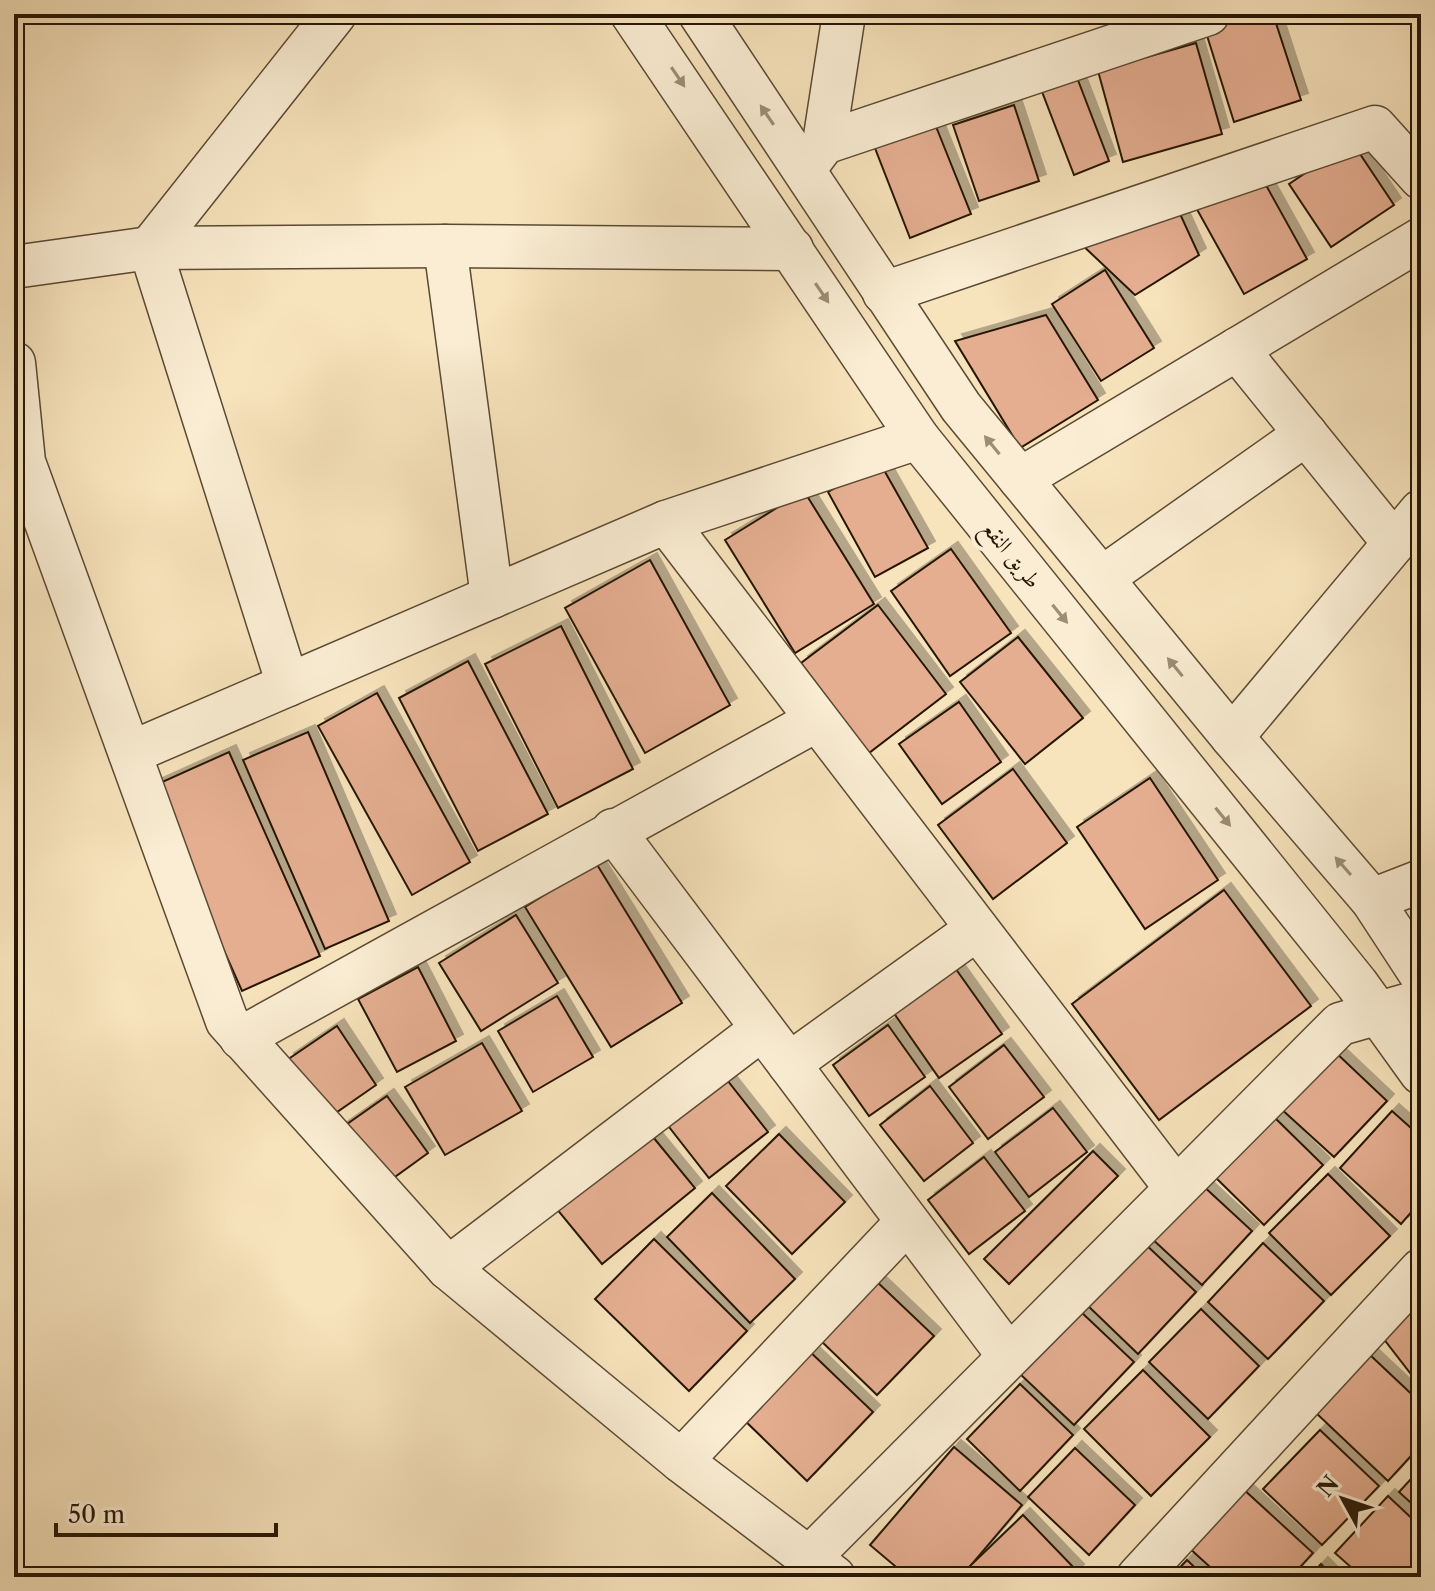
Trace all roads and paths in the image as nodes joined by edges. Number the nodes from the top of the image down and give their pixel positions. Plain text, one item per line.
1 (335, 14) edge
2 (632, 14) edge
3 (700, 14) edge
4 (844, 14) edge
5 (1208, 14) edge
6 (1104, 32) edge
7 (814, 157) junction
8 (1421, 178) edge
9 (1421, 239) edge
10 (445, 246) junction
11 (150, 248) junction
12 (792, 249) junction
13 (14, 267) edge
14 (884, 293) junction
15 (1237, 349) junction
16 (14, 363) edge
17 (1306, 434) junction
18 (918, 438) junction
19 (1020, 479) junction
20 (1421, 511) edge
21 (666, 522) junction
22 (1394, 543) junction
23 (1102, 578) junction
24 (492, 597) junction
25 (288, 685) junction
26 (817, 720) junction
27 (1232, 737) junction
28 (130, 753) junction
29 (613, 830) junction
30 (1421, 881) edge
31 (1372, 900) junction
32 (977, 929) junction
33 (1421, 975) edge
34 (1421, 1001) edge
35 (1377, 1011) junction
36 (762, 1029) junction
37 (241, 1038) junction
38 (789, 1064) junction
39 (1421, 1073) edge
40 (1175, 1187) junction
41 (907, 1222) junction
42 (448, 1268) junction
43 (1421, 1270) edge
44 (1008, 1355) junction
45 (681, 1461) junction
46 (821, 1568) edge
47 (1138, 1577) edge

1 - 11 street
2 -> 12 street, طريق النقع
7 -> 3 street
4 - 7 street
5 - 6 street
6 - 7 street
7 - 14 street
8 - 14 street
9 - 15 street
10 - 11 street
10 - 12 street
10 - 24 street
11 - 13 street
11 - 25 street
12 -> 18 street, طريق النقع
19 -> 14 street
15 - 17 street
15 - 19 street
16 - 28 street
17 - 22 street
17 - 23 street
18 - 21 street
18 -> 35 street, طريق النقع
19 - 23 street
20 - 22 street
21 - 24 street
21 - 26 street
22 - 27 street
27 -> 23 street
24 - 25 street
25 - 28 street
26 - 29 street
26 - 32 street
31 -> 27 street
28 - 37 street
29 - 36 street
29 - 37 street
30 - 31 street
31 - 33 street
32 - 38 street
32 - 40 street
34 - 35 street
35 - 39 street, طريق النقع
35 - 40 street
36 - 38 street
36 - 42 street
37 - 42 street
38 - 41 street
40 - 44 street
41 - 44 street
41 - 45 street
42 - 45 street
43 - 47 street
44 - 46 street
45 - 46 street

